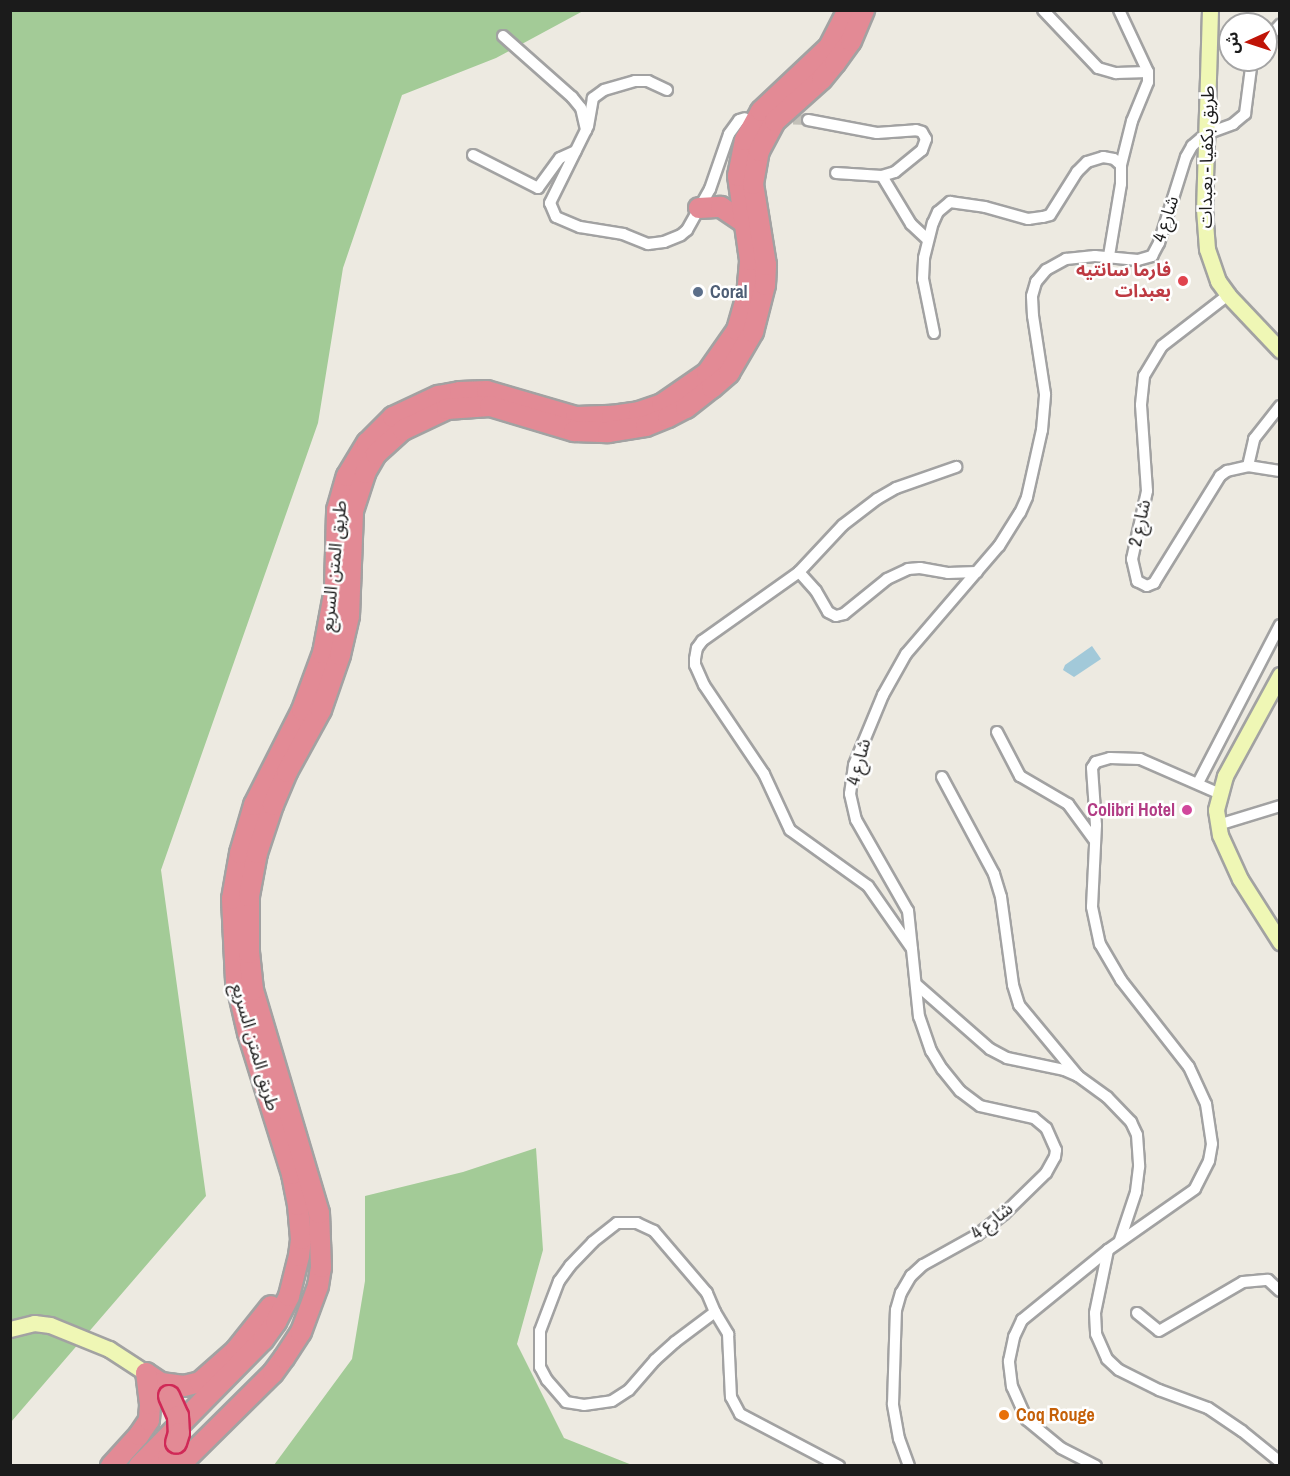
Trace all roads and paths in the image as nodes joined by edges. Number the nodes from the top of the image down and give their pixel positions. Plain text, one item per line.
1 (848, 10) edge
2 (864, 10) edge
3 (1043, 10) edge
4 (1119, 10) edge
5 (1210, 10) edge
6 (503, 36) dead end
7 (1148, 72) junction
8 (1250, 72) edge
9 (667, 90) dead end
10 (745, 118) dead end
11 (808, 120) tunnel mouth
12 (586, 132) junction
13 (1206, 134) junction
14 (576, 151) junction
15 (473, 155) dead end
16 (1121, 165) junction
17 (836, 173) dead end
18 (882, 176) junction
19 (699, 208) junction
20 (742, 221) junction
21 (927, 239) junction
22 (1109, 256) junction
23 (1228, 295) junction
24 (934, 333) dead end
25 (1280, 350) edge
26 (1280, 406) edge
27 (1248, 466) junction
28 (956, 467) dead end
29 (1280, 471) edge
30 (799, 572) junction
31 (977, 572) junction
32 (1280, 625) edge
33 (1280, 675) edge
34 (997, 732) dead end
35 (942, 777) dead end
36 (1198, 783) junction
37 (1218, 793) junction
38 (1280, 806) edge
39 (1218, 825) junction
40 (1095, 841) junction
41 (1280, 942) edge
42 (912, 950) junction
43 (917, 985) junction
44 (1078, 1076) junction
45 (300, 1231) junction
46 (1120, 1240) junction
47 (1108, 1250) junction
48 (1280, 1291) edge
49 (715, 1312) junction
50 (1137, 1313) dead end
51 (10, 1329) edge
52 (158, 1384) junction
53 (1280, 1462) edge
54 (111, 1466) edge
55 (139, 1466) edge
56 (159, 1466) edge
57 (180, 1466) edge
58 (839, 1466) edge
59 (909, 1466) edge
60 (1096, 1466) edge

1 - 20 highway, طريق المتن السريع
2 - 57 highway, طريق المتن السريع
3 - 7 street
4 - 7 street
5 - 13 main road, طريق بكفيا - بعبدات
6 - 12 street
7 - 16 street
8 - 13 street
9 - 12 street
10 - 19 street
11 - 18 street
12 - 14 street
13 - 22 street, شارع 4
13 - 23 main road, طريق بكفيا - بعبدات
14 - 15 street
14 - 19 street
16 - 21 street
16 - 22 street
17 - 18 street
18 - 21 street
19 - 20 highway
20 - 45 highway, طريق المتن السريع
21 - 24 street
22 - 31 street, شارع 4
23 - 25 main road, طريق بكفيا - بعبدات
23 - 27 street, شارع 2
26 - 27 street
27 - 29 street, شارع 2
28 - 30 street
30 - 31 street
30 - 42 street
31 - 42 street, شارع 4
32 - 36 street
33 - 37 main road
34 - 40 street
35 - 44 street
36 - 37 street
36 - 40 street
37 - 39 main road
38 - 39 street
39 - 41 main road
40 - 46 street
42 - 43 street, شارع 4
43 - 44 street
43 - 59 street, شارع 4
44 - 46 street
45 - 52 highway
45 - 55 highway, طريق المتن السريع
46 - 47 street
47 - 53 street
47 - 60 street
48 - 50 street
49 - 49 street
49 - 58 street
51 - 52 main road
52 - 54 highway
52 - 56 highway, bridge

